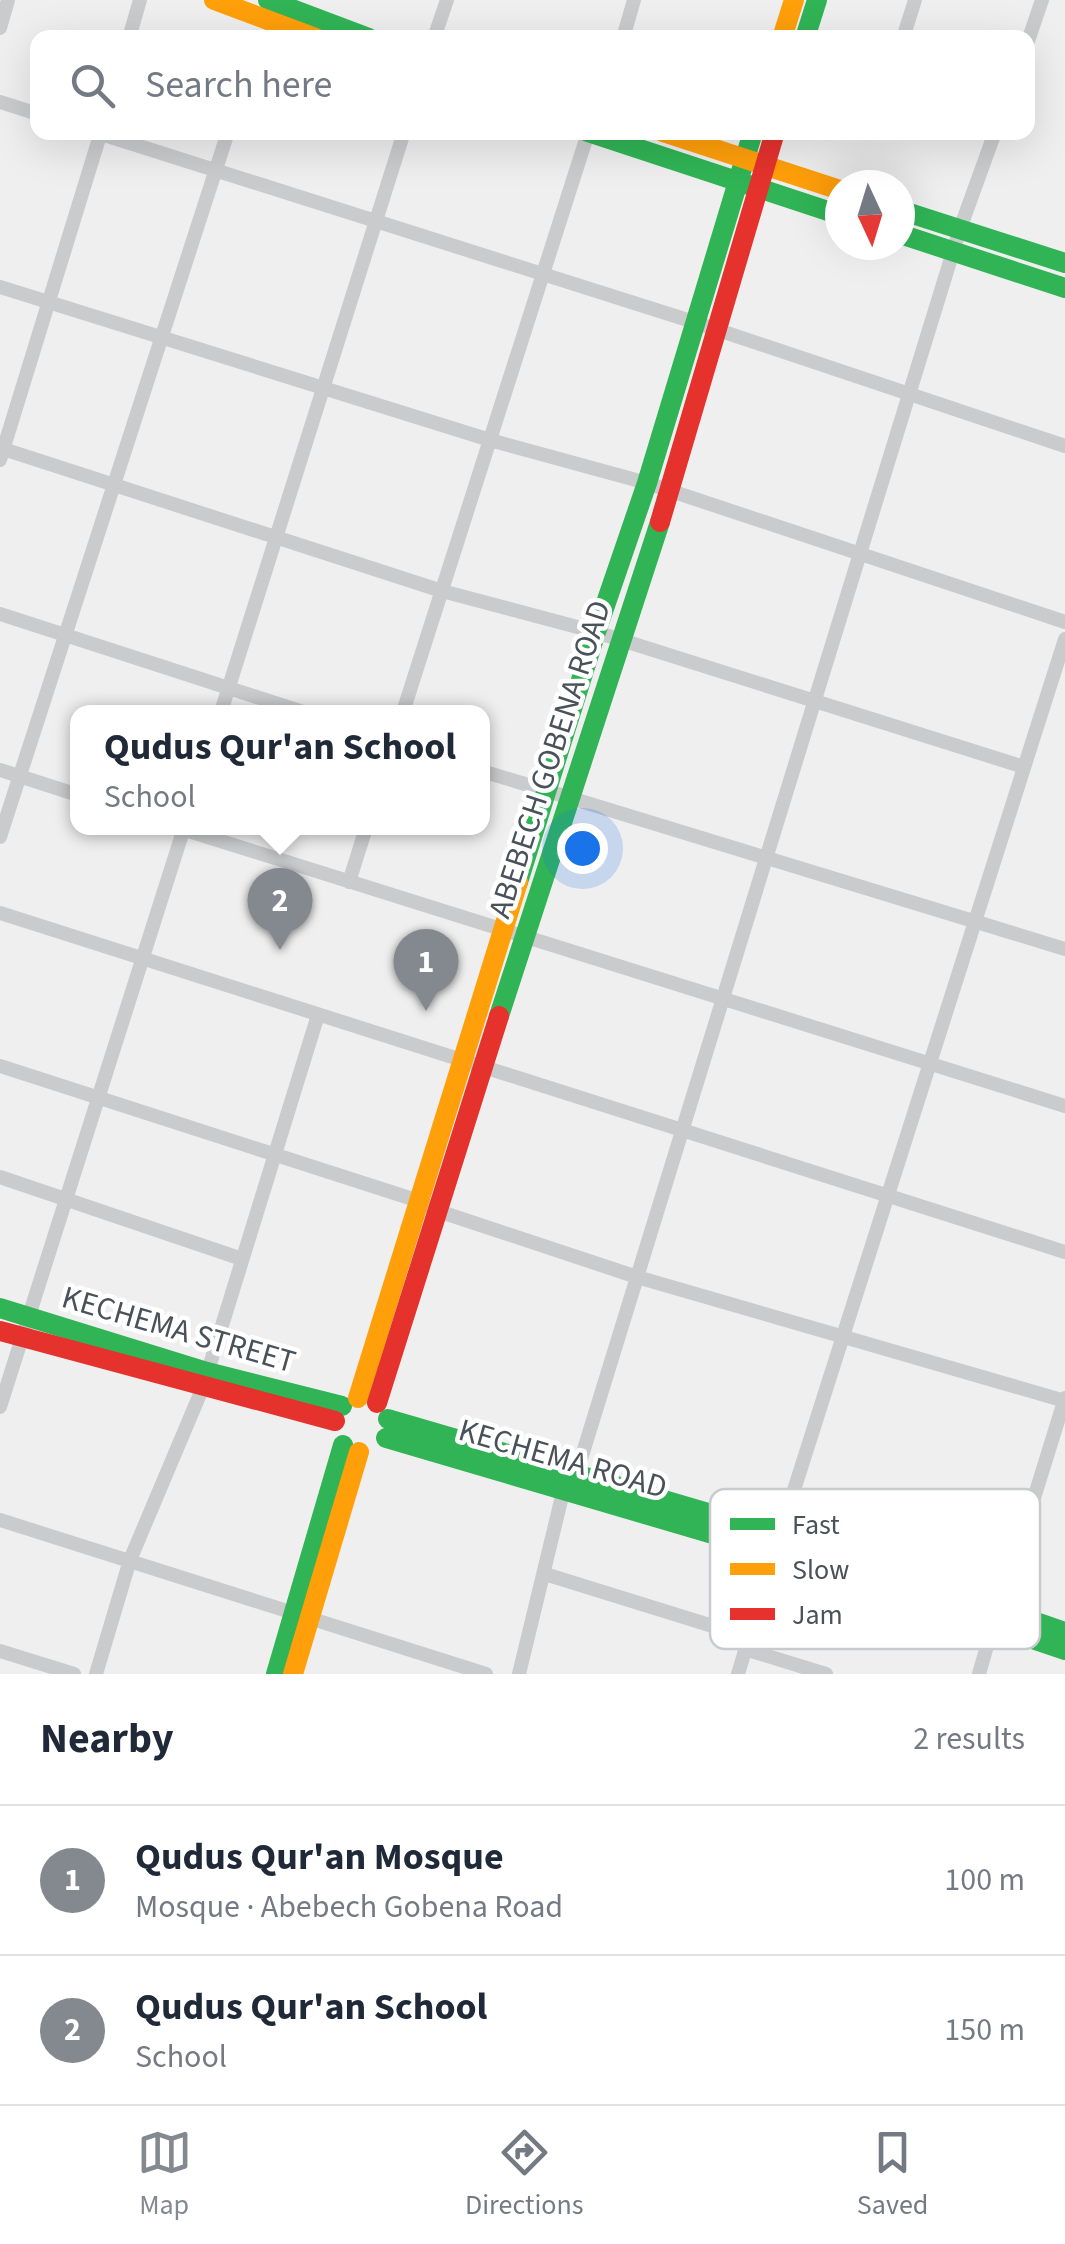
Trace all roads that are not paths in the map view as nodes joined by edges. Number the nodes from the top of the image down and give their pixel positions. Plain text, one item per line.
1 (8, 0) edge
2 (140, 0) edge
3 (214, 0) edge
4 (447, 0) edge
5 (634, 0) edge
6 (794, 0) edge
7 (817, 0) edge
8 (915, 0) edge
9 (1042, 0) edge
10 (266, 11) edge
11 (0, 28) edge
12 (131, 30) edge
13 (301, 30) edge
14 (338, 30) edge
15 (437, 30) edge
16 (625, 30) edge
17 (785, 30) edge
18 (808, 30) edge
19 (906, 30) edge
20 (1032, 30) edge
21 (0, 102) edge
22 (30, 111) edge
23 (97, 140) edge
24 (121, 140) edge
25 (226, 140) edge
26 (401, 140) edge
27 (586, 140) edge
28 (610, 140) edge
29 (688, 140) edge
30 (754, 140) edge
31 (770, 140) edge
32 (992, 140) edge
33 (755, 162) junction
34 (216, 171) junction
35 (748, 185) junction
36 (825, 185) edge
37 (825, 210) edge
38 (915, 215) edge
39 (376, 221) junction
40 (960, 230) junction
41 (915, 239) edge
42 (955, 252) junction
43 (1065, 263) edge
44 (543, 274) junction
45 (0, 287) edge
46 (1065, 288) edge
47 (48, 302) junction
48 (694, 322) junction
49 (717, 330) junction
50 (162, 338) junction
51 (323, 388) junction
52 (911, 394) junction
53 (490, 440) junction
54 (1065, 446) edge
55 (1, 452) edge
56 (647, 484) junction
57 (114, 485) junction
58 (670, 491) junction
59 (276, 538) junction
60 (861, 554) junction
61 (442, 591) junction
62 (0, 614) edge
63 (1065, 622) edge
64 (596, 632) junction
65 (64, 635) junction
66 (618, 639) junction
67 (1065, 640) edge
68 (228, 688) junction
69 (816, 701) junction
70 (222, 705) edge
71 (281, 705) edge
72 (405, 705) edge
73 (1024, 766) junction
74 (0, 770) edge
75 (490, 773) edge
76 (18, 776) junction
77 (70, 792) edge
78 (557, 794) junction
79 (180, 835) edge
80 (204, 835) edge
81 (364, 835) edge
82 (0, 837) edge
83 (767, 858) junction
84 (349, 882) junction
85 (0, 913) edge
86 (975, 922) junction
87 (513, 934) junction
88 (1065, 949) edge
89 (143, 959) junction
90 (723, 1000) junction
91 (318, 1015) junction
92 (473, 1064) junction
93 (930, 1064) junction
94 (0, 1066) edge
95 (99, 1098) junction
96 (1065, 1106) edge
97 (682, 1130) junction
98 (275, 1154) junction
99 (0, 1178) edge
100 (888, 1196) junction
101 (66, 1200) junction
102 (428, 1206) junction
103 (1065, 1252) edge
104 (242, 1259) junction
105 (637, 1277) junction
106 (0, 1308) edge
107 (30, 1317) junction
108 (0, 1331) edge
109 (843, 1336) junction
110 (22, 1338) junction
111 (205, 1380) junction
112 (1065, 1400) edge
113 (0, 1407) edge
114 (364, 1414) junction
115 (351, 1448) junction
116 (570, 1480) junction
117 (794, 1489) edge
118 (1037, 1489) edge
119 (0, 1520) edge
120 (710, 1523) edge
121 (130, 1560) junction
122 (545, 1574) junction
123 (304, 1615) junction
124 (1040, 1626) edge
125 (710, 1630) edge
126 (1065, 1632) edge
127 (1040, 1638) edge
128 (745, 1649) edge
129 (762, 1649) edge
130 (987, 1649) edge
131 (1065, 1650) edge
132 (0, 1651) edge
133 (74, 1674) edge
134 (96, 1674) edge
135 (276, 1674) edge
136 (293, 1674) edge
137 (486, 1674) edge
138 (520, 1674) edge
139 (738, 1674) edge
140 (826, 1674) edge
141 (979, 1674) edge

1 - 11 street
2 - 12 street
3 - 10 street
4 - 15 street
5 - 16 street
6 - 17 street
7 - 18 street
8 - 19 street
9 - 20 street
10 - 13 street
10 - 14 street
21 - 22 street
23 - 47 street
24 - 34 street
25 - 34 street
26 - 39 street
27 - 44 street
28 - 35 street
29 - 33 street
30 - 33 street, ABEBECH GOBENA ROAD
31 - 33 street, ABEBECH GOBENA ROAD
32 - 40 street
33 - 35 street, ABEBECH GOBENA ROAD
33 - 36 street
34 - 39 street
34 - 50 street
35 - 37 street
35 - 48 street, ABEBECH GOBENA ROAD
35 - 49 street, ABEBECH GOBENA ROAD
38 - 40 street
39 - 44 street
39 - 51 street
40 - 42 street
40 - 43 street
41 - 42 street
42 - 46 street
42 - 52 street
44 - 48 street
44 - 53 street
45 - 47 street
47 - 50 street
47 - 55 street
48 - 49 street
48 - 56 street, ABEBECH GOBENA ROAD
49 - 52 street
49 - 58 street, ABEBECH GOBENA ROAD
50 - 51 street
50 - 57 street
51 - 53 street
51 - 59 street
52 - 54 street
52 - 60 street
53 - 56 street
53 - 61 street
55 - 57 street
56 - 58 street
56 - 64 street, ABEBECH GOBENA ROAD
57 - 59 street
57 - 65 street
58 - 60 street
58 - 66 street, ABEBECH GOBENA ROAD
59 - 61 street
59 - 68 street
60 - 63 street
60 - 69 street
61 - 64 street
61 - 72 street
62 - 65 street
64 - 66 street
64 - 78 street, ABEBECH GOBENA ROAD
65 - 68 street
65 - 76 street
66 - 69 street
66 - 78 street, ABEBECH GOBENA ROAD
67 - 73 street
68 - 70 street
68 - 71 street
69 - 73 street
69 - 83 street
73 - 86 street
74 - 76 street
75 - 78 street
76 - 77 street
76 - 82 street
78 - 83 street
78 - 87 street, ABEBECH GOBENA ROAD
79 - 89 street
80 - 84 street
81 - 84 street
83 - 86 street
83 - 90 street
84 - 87 street
85 - 89 street
86 - 88 street
86 - 93 street
87 - 90 street
87 - 92 street, ABEBECH GOBENA ROAD
89 - 91 street
89 - 95 street
90 - 93 street
90 - 97 street
91 - 92 street
91 - 98 street
92 - 97 street
92 - 102 street, ABEBECH GOBENA ROAD
93 - 96 street
93 - 100 street
94 - 95 street
95 - 98 street
95 - 101 street
97 - 100 street
97 - 105 street
98 - 102 street
98 - 104 street
99 - 101 street
100 - 103 street
100 - 109 street
101 - 104 street
101 - 107 street
102 - 105 street
102 - 114 street, ABEBECH GOBENA ROAD
104 - 111 street
105 - 109 street
105 - 116 street
106 - 107 street, KECHEMA STREET
107 - 110 street
107 - 111 street, KECHEMA STREET
108 - 110 street, KECHEMA STREET
109 - 112 street
109 - 117 street
110 - 111 street, KECHEMA STREET
110 - 113 street
111 - 114 street, KECHEMA STREET
111 - 121 street
112 - 118 street
114 - 115 street
114 - 115 street
114 - 116 street, KECHEMA ROAD
115 - 123 street
116 - 120 street, KECHEMA ROAD
116 - 122 street
119 - 121 street
121 - 123 street
121 - 134 street
122 - 125 street
122 - 138 street
123 - 135 street
123 - 136 street
123 - 137 street
124 - 126 street, KECHEMA ROAD
127 - 131 street, KECHEMA ROAD
128 - 139 street
129 - 140 street
130 - 141 street
132 - 133 street

